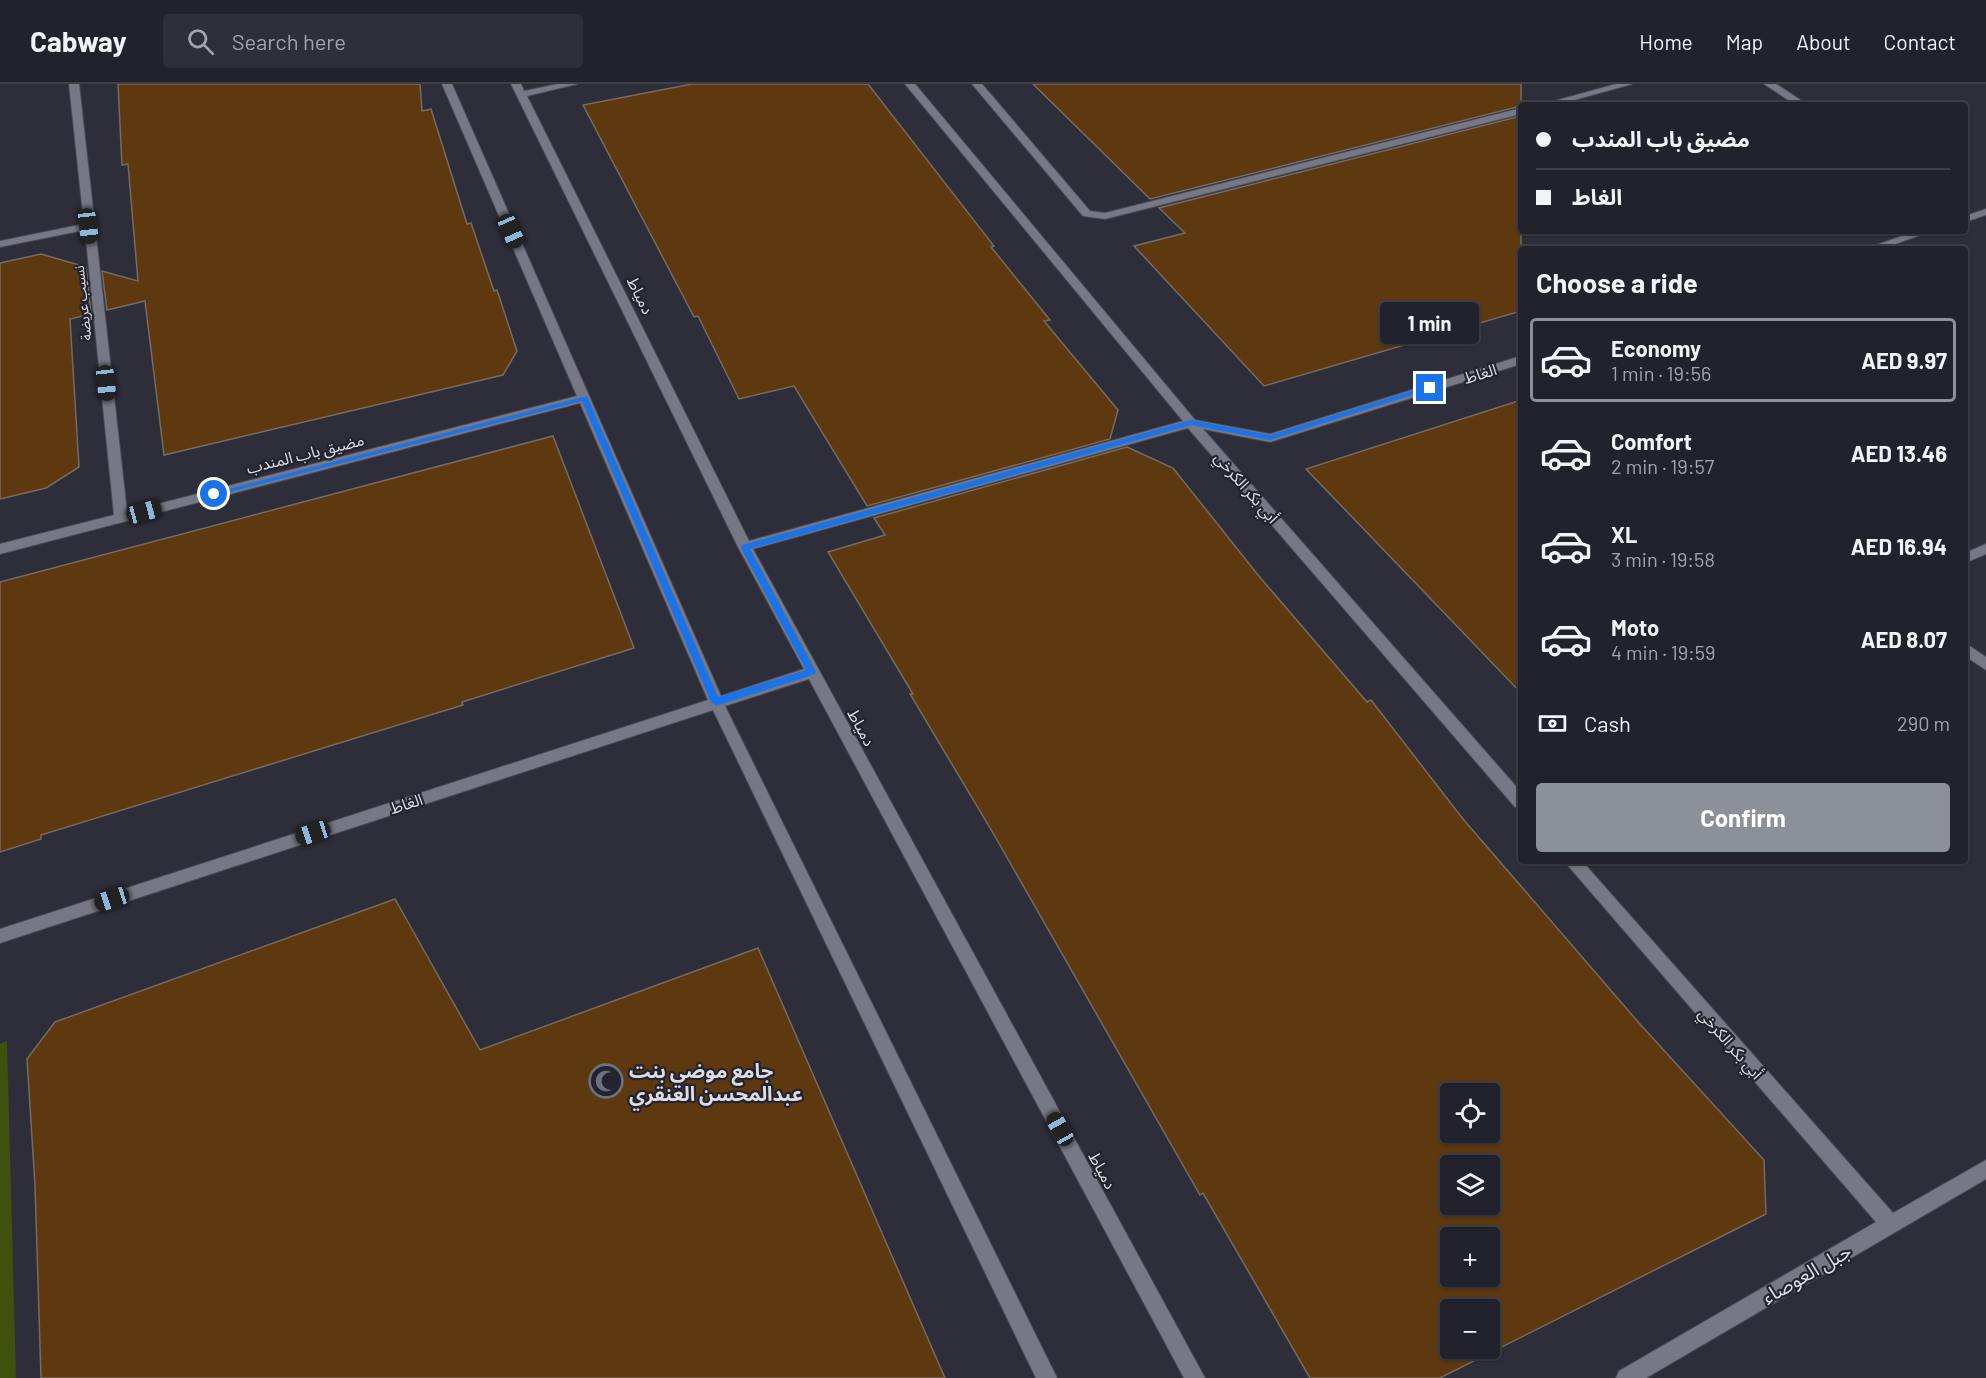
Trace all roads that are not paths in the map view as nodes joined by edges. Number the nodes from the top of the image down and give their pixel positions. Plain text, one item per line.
1 (74, 84) edge
2 (447, 84) edge
3 (572, 84) edge
4 (910, 84) edge
5 (977, 84) edge
6 (1627, 84) edge
7 (1768, 84) edge
8 (519, 89) edge
9 (1557, 102) edge
10 (1798, 102) edge
11 (1518, 112) edge
12 (1968, 205) edge
13 (1984, 213) edge
14 (1968, 218) edge
15 (88, 226) junction
16 (1918, 234) edge
17 (0, 244) edge
18 (1880, 246) edge
19 (1518, 361) edge
20 (584, 398) junction
21 (1191, 423) junction
22 (121, 518) junction
23 (745, 548) junction
24 (0, 549) edge
25 (1986, 549) edge
26 (1968, 557) edge
27 (1968, 650) edge
28 (1986, 665) edge
29 (812, 672) junction
30 (716, 702) junction
31 (1518, 800) edge
32 (1575, 864) edge
33 (0, 936) edge
34 (1986, 1169) edge
35 (1890, 1224) junction
36 (1047, 1378) edge
37 (1195, 1378) edge
38 (1626, 1378) edge

1 - 15 street, نسيب عريضة
2 - 20 street
3 - 8 street
4 - 21 street, أبي بكر الكرخي
5 - 11 street
6 - 9 street
7 - 10 street
8 - 23 street, دمياط
12 - 13 street
13 - 14 street
15 - 17 street
15 - 22 street, نسيب عريضة
16 - 18 street
19 - 21 street, الغاط
20 - 22 street, مضيق باب المندب
20 - 30 street
21 - 23 street, الغاط
21 - 31 street, أبي بكر الكرخي
22 - 24 street, مضيق باب المندب
23 - 29 street, دمياط
25 - 26 street
27 - 28 street
29 - 30 street, الغاط
29 - 37 street, دمياط
30 - 33 street, الغاط
30 - 36 street
32 - 35 street, أبي بكر الكرخي
34 - 35 street, جبل العوصاء
35 - 38 street, جبل العوصاء

